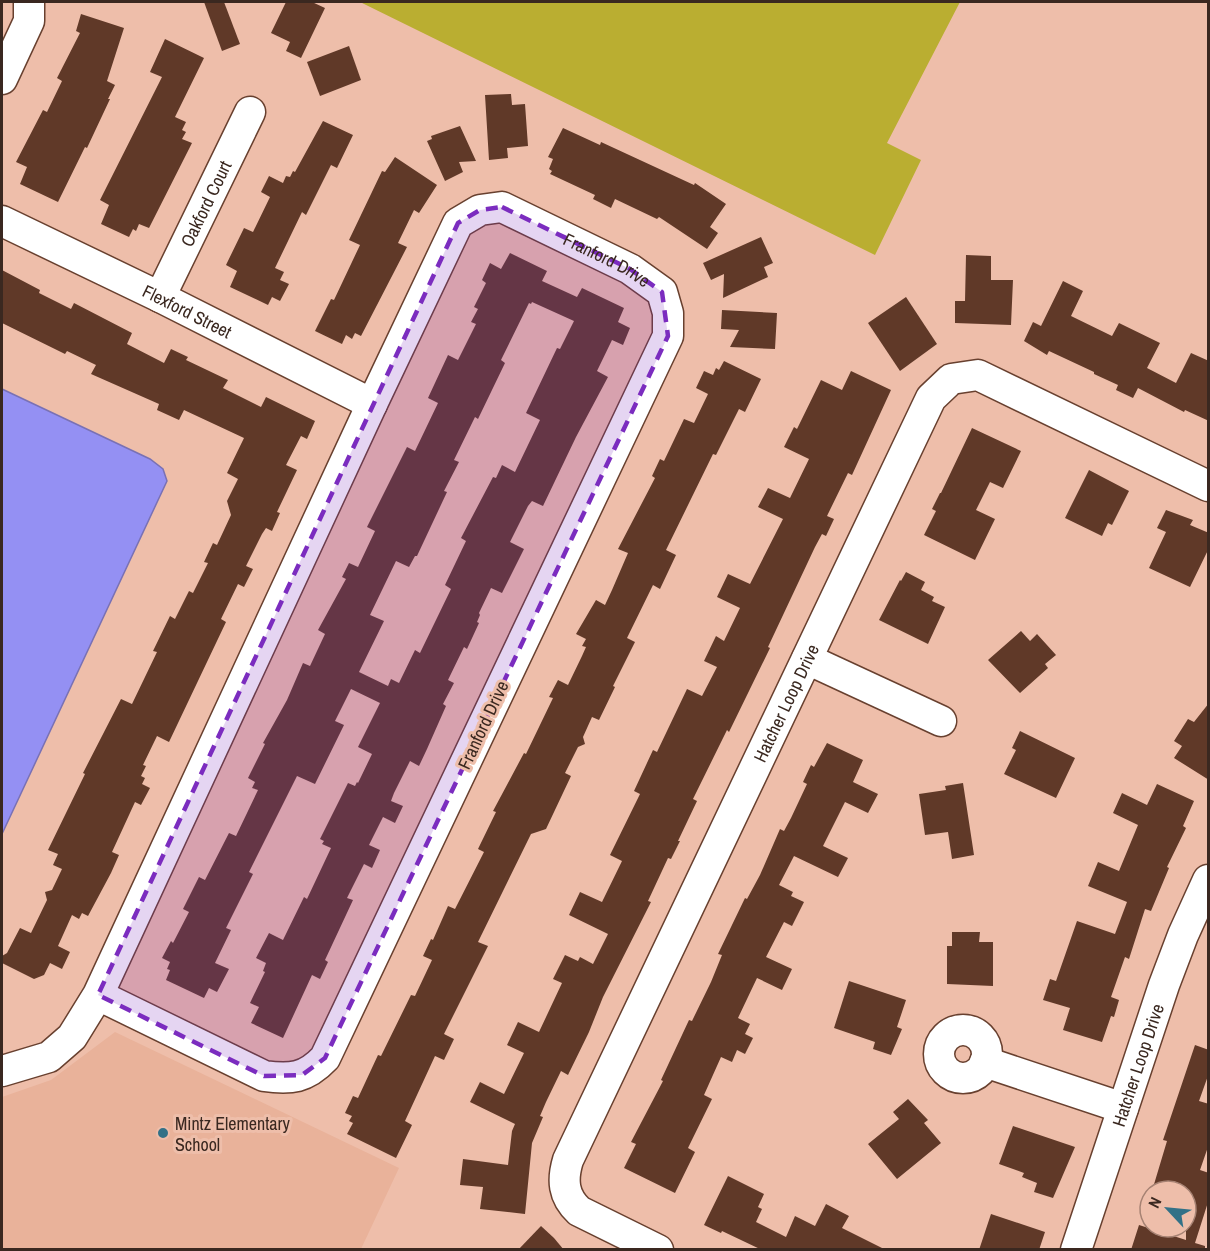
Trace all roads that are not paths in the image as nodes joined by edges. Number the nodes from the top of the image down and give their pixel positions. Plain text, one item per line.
1 (29, 2) edge
2 (2, 79) edge
3 (250, 112) dead end
4 (2, 220) edge
5 (160, 297) junction
6 (372, 404) junction
7 (1209, 486) edge
8 (807, 659) junction
9 (942, 721) dead end
10 (1208, 882) edge
11 (99, 995) junction
12 (985, 1062) dead end
13 (2, 1071) edge
14 (1122, 1108) junction
15 (658, 1250) edge
16 (1076, 1250) edge

1 - 2 street
3 - 5 street, Oakford Court
4 - 5 street, Flexford Street
5 - 6 street, Flexford Street
6 - 11 street, Franford Drive
6 - 11 street, Franford Drive
7 - 8 street, Hatcher Loop Drive
8 - 9 street
8 - 15 street, Hatcher Loop Drive
10 - 14 street, Hatcher Loop Drive
11 - 13 street, Franford Drive
12 - 14 street
14 - 16 street, Hatcher Loop Drive

